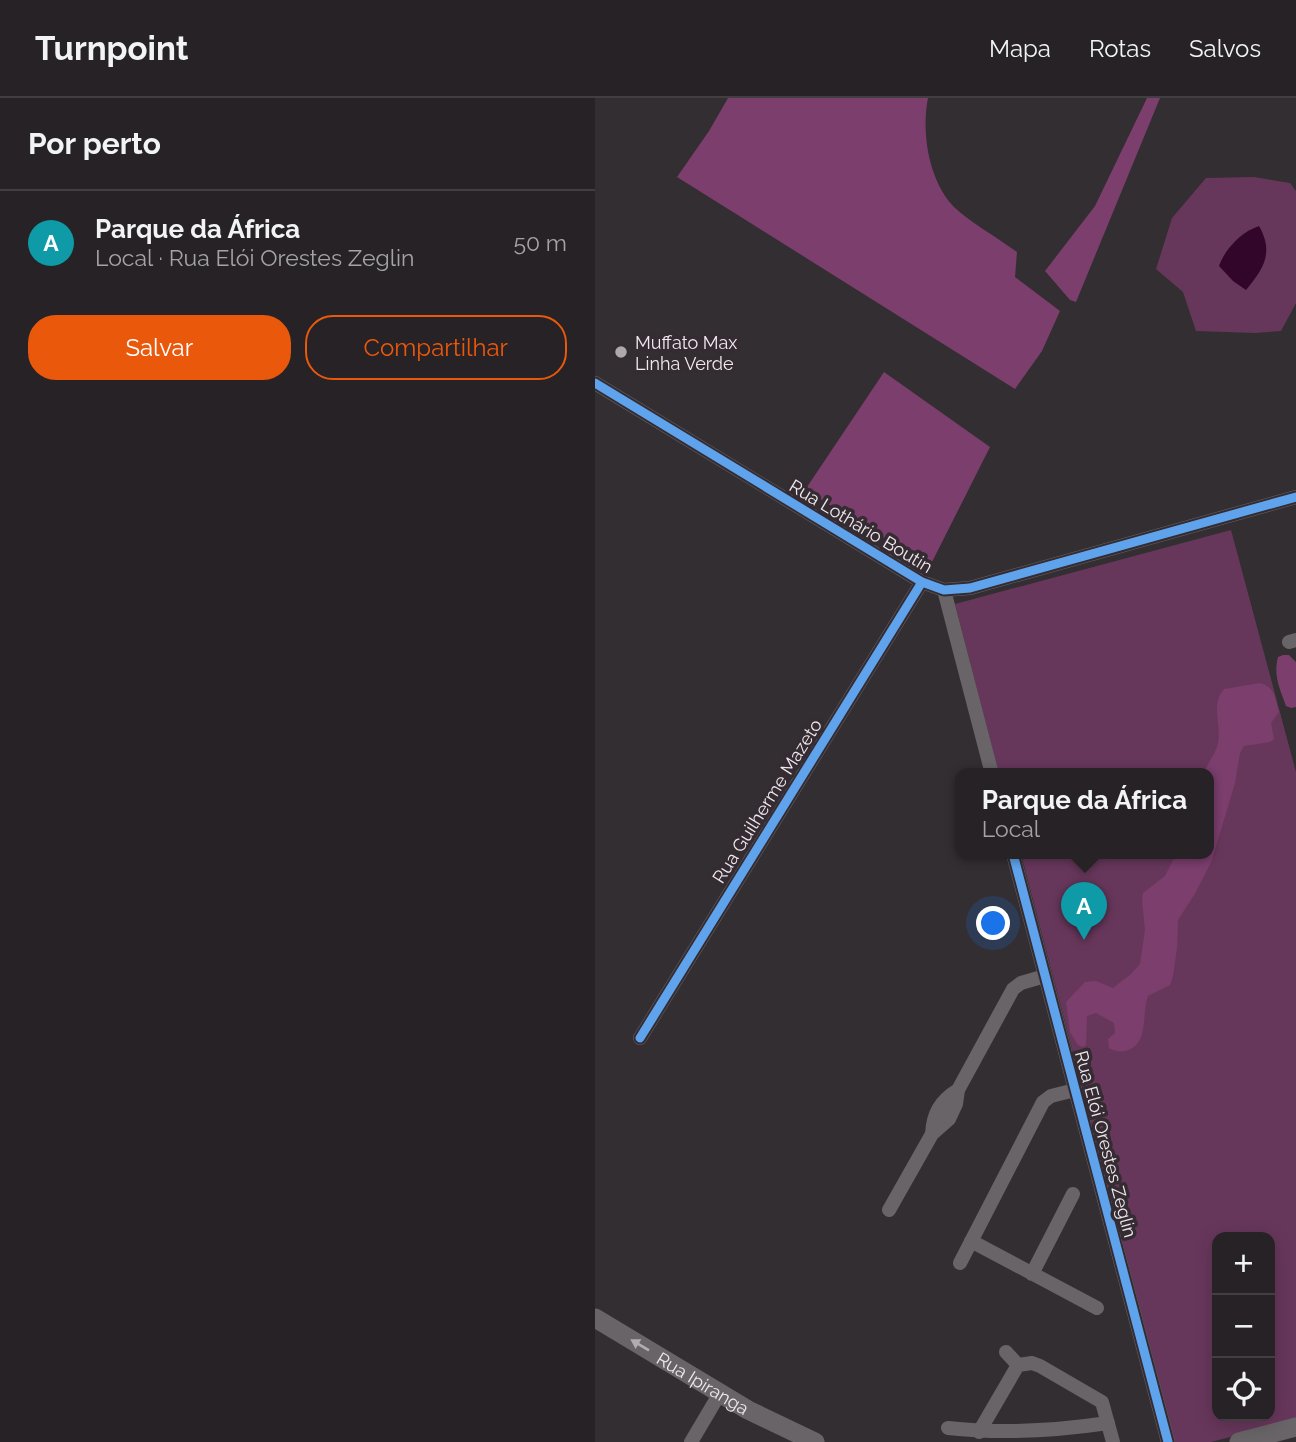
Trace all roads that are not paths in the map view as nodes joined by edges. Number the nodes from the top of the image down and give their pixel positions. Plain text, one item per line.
1 (595, 383) edge
2 (1296, 497) edge
3 (922, 582) junction
4 (944, 590) junction
5 (990, 768) edge
6 (1014, 859) edge
7 (1045, 976) junction
8 (640, 1038) dead end
9 (1075, 1090) junction
10 (1073, 1194) dead end
11 (889, 1210) dead end
12 (971, 1241) junction
13 (960, 1263) dead end
14 (1032, 1274) junction
15 (1097, 1308) dead end
16 (595, 1318) edge
17 (1006, 1352) dead end
18 (1018, 1365) junction
19 (720, 1394) junction
20 (1108, 1423) junction
21 (1296, 1427) edge
22 (948, 1428) dead end
23 (979, 1432) junction
24 (691, 1442) edge
25 (815, 1442) edge
26 (1113, 1442) edge
27 (1168, 1442) edge
28 (1239, 1442) edge

1 - 3 street, Rua Lothário Boutin
2 - 4 street, Rua Lothário Boutin
3 - 4 street, Rua Lothário Boutin
3 - 8 street, Rua Guilherme Mazeto
4 - 5 street
6 - 7 street, Rua Elói Orestes Zeglin
7 - 9 street, Rua Elói Orestes Zeglin
7 - 11 street
9 - 12 street
9 - 27 street, Rua Elói Orestes Zeglin
10 - 14 street
12 - 13 street
12 - 14 street
14 - 15 street
19 -> 16 main road, Rua Ipiranga
17 - 18 street
18 - 20 street
18 - 23 street
19 - 24 street
19 - 25 main road, Rua Ipiranga
20 - 23 street
20 - 26 street
21 - 28 main road
22 - 23 street

